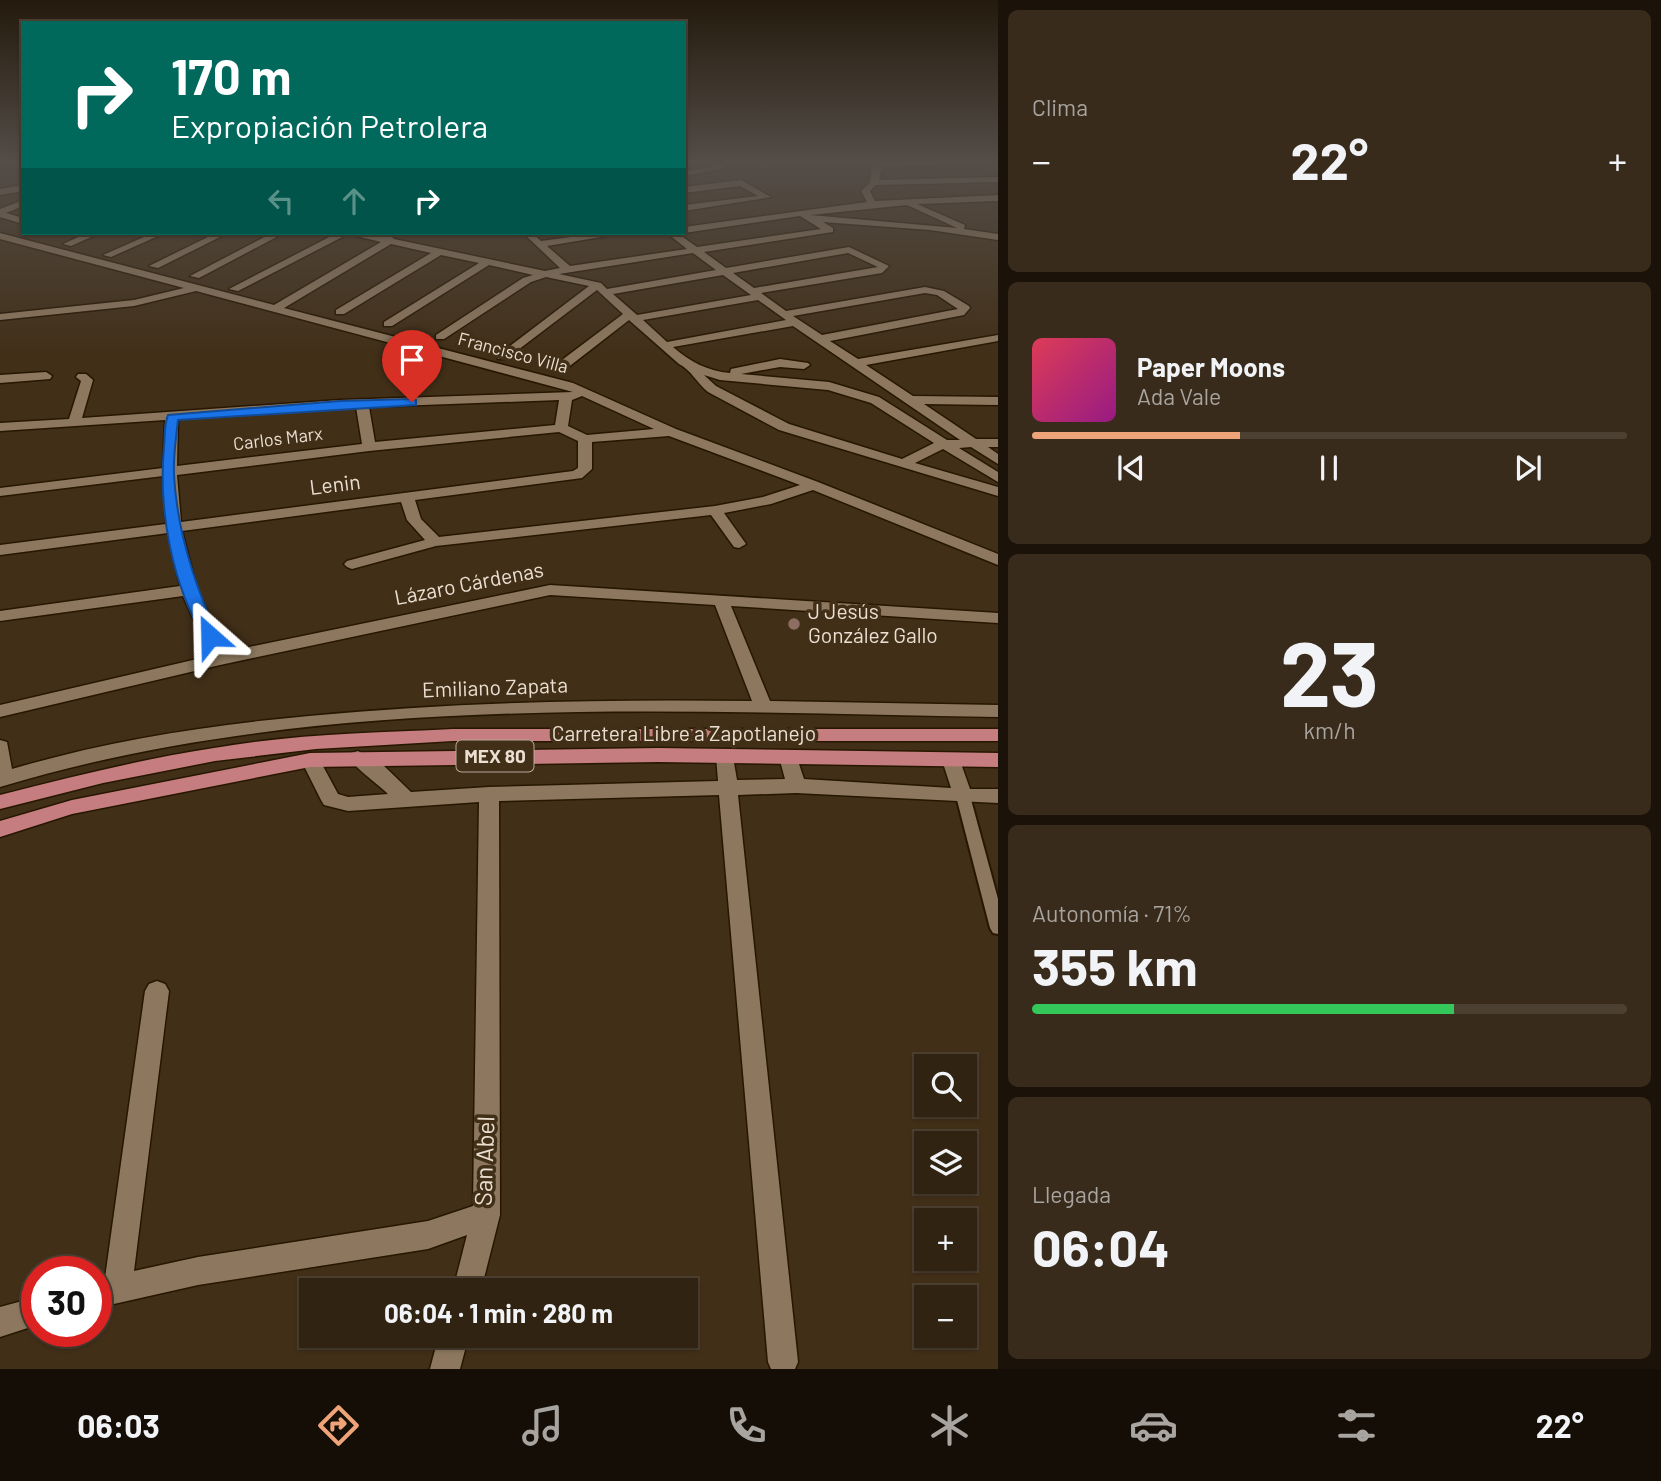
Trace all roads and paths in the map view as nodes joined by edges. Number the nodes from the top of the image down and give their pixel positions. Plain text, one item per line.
1 (712, 226) edge
2 (822, 226) edge
3 (913, 226) edge
4 (961, 226) edge
5 (686, 230) edge
6 (970, 233) junction
7 (90, 235) edge
8 (155, 235) edge
9 (219, 235) edge
10 (276, 235) edge
11 (340, 235) edge
12 (529, 235) edge
13 (605, 235) edge
14 (674, 235) edge
15 (0, 236) edge
16 (390, 236) edge
17 (998, 237) edge
18 (68, 244) dead end
19 (540, 244) junction
20 (694, 250) junction
21 (441, 251) junction
22 (108, 255) dead end
23 (489, 261) junction
24 (154, 266) dead end
25 (567, 269) junction
26 (726, 272) junction
27 (545, 274) junction
28 (194, 283) junction
29 (234, 289) dead end
30 (601, 289) junction
31 (756, 294) junction
32 (276, 308) junction
33 (340, 312) dead end
34 (785, 314) junction
35 (634, 316) junction
36 (0, 317) edge
37 (795, 322) junction
38 (388, 324) dead end
39 (440, 337) dead end
40 (998, 338) edge
41 (821, 339) junction
42 (667, 345) junction
43 (502, 357) dead end
44 (856, 363) junction
45 (804, 365) dead end
46 (692, 367) junction
47 (558, 369) dead end
48 (46, 376) dead end
49 (720, 376) junction
50 (82, 377) dead end
51 (0, 379) edge
52 (590, 394) junction
53 (566, 397) junction
54 (909, 400) junction
55 (998, 401) edge
56 (362, 404) junction
57 (172, 417) junction
58 (74, 423) junction
59 (0, 427) edge
60 (561, 428) junction
61 (671, 432) junction
62 (585, 439) junction
63 (973, 442) junction
64 (998, 443) edge
65 (942, 444) junction
66 (369, 447) junction
67 (998, 460) edge
68 (902, 464) junction
69 (168, 473) junction
70 (998, 478) edge
71 (813, 485) junction
72 (0, 492) edge
73 (998, 492) edge
74 (407, 497) junction
75 (715, 510) junction
76 (173, 528) junction
77 (435, 542) junction
78 (739, 544) dead end
79 (0, 550) edge
80 (998, 560) edge
81 (352, 564) dead end
82 (189, 590) junction
83 (720, 601) junction
84 (0, 616) edge
85 (998, 618) edge
86 (220, 659) junction
87 (764, 708) junction
88 (998, 711) edge
89 (0, 712) edge
90 (998, 735) edge
91 (0, 747) edge
92 (725, 757) junction
93 (788, 757) junction
94 (358, 758) junction
95 (310, 760) junction
96 (951, 760) junction
97 (998, 760) edge
98 (2, 779) edge
99 (796, 786) junction
100 (729, 788) junction
101 (489, 794) junction
102 (963, 796) junction
103 (998, 796) edge
104 (407, 800) junction
105 (0, 803) edge
106 (0, 829) edge
107 (998, 928) edge
108 (157, 991) dead end
109 (486, 1215) junction
110 (112, 1261) edge
111 (470, 1278) edge
112 (112, 1290) edge
113 (21, 1316) edge
114 (0, 1322) edge
115 (451, 1348) edge
116 (783, 1362) dead end
117 (445, 1369) edge

1 - 5 street
2 - 20 street
3 - 6 street
4 - 6 street
6 - 17 street
7 - 18 street
8 - 22 street
9 - 24 street
10 - 28 street
11 - 29 street
12 - 19 street
13 - 19 street
14 - 20 street
15 - 28 street, Francisco Villa
16 - 21 street
16 - 32 street
19 - 25 street
20 - 25 street
20 - 26 street
21 - 23 street
21 - 33 street
23 - 27 street
23 - 38 street
25 - 27 street
26 - 30 street
26 - 31 street
26 - 31 street
27 - 30 street
27 - 39 street
28 - 32 street, Francisco Villa
28 - 36 street
30 - 35 street
30 - 43 street
31 - 34 street
31 - 35 street
32 - 52 street, Francisco Villa
34 - 37 street
34 - 41 street
35 - 42 street
35 - 47 street
37 - 41 street
37 - 42 street
40 - 44 street
41 - 44 street
42 - 46 street
44 - 54 street
45 - 49 street
46 - 49 street
46 - 68 street
48 - 51 street
49 - 65 street
50 - 58 street
52 - 53 street
52 - 61 street, Francisco Villa
53 - 56 street
53 - 60 street
54 - 55 street
54 - 63 street
56 - 57 street
56 - 66 street
57 - 58 street
57 - 69 street
58 - 59 street
60 - 62 street
60 - 66 street, Carlos Marx
61 - 62 street
61 - 71 street, Francisco Villa
62 - 74 street, Lenin
63 - 64 street
63 - 65 street
63 - 67 street
65 - 68 street
65 - 70 street
66 - 69 street, Carlos Marx
68 - 73 street
69 - 72 street, Carlos Marx
69 - 76 street
71 - 75 street
71 - 80 street, Francisco Villa
74 - 76 street, Lenin
74 - 77 street
75 - 77 street
75 - 78 street
76 - 79 street, Lenin
76 - 82 street
77 - 81 street
82 - 84 street
82 - 86 street
83 - 85 street, Lázaro Cárdenas
83 - 86 street, Lázaro Cárdenas
83 - 87 street
86 - 89 street, Lázaro Cárdenas
87 - 88 street, Emiliano Zapata
87 - 98 street, Emiliano Zapata
90 - 105 main road, Carretera Libre a Zapotlanejo / MEX 80
91 - 98 street
92 - 93 main road, Carretera Libre a Zapotlanejo / MEX 80
92 - 94 main road, Carretera Libre a Zapotlanejo / MEX 80
92 - 100 street
93 - 96 main road, Carretera Libre a Zapotlanejo / MEX 80
93 - 99 street
94 - 95 main road, Carretera Libre a Zapotlanejo / MEX 80
94 - 104 street
95 - 104 street
95 - 106 main road, Carretera Libre a Zapotlanejo / MEX 80
96 - 97 main road, Carretera Libre a Zapotlanejo / MEX 80
96 - 102 street
99 - 100 street
99 - 102 street
100 - 101 street
100 - 116 street
101 - 104 street
101 - 109 street, San Abel
102 - 103 street
102 - 107 lane
108 - 110 street
109 - 111 street
109 - 112 street, San Abel
113 - 114 street
115 - 117 street

